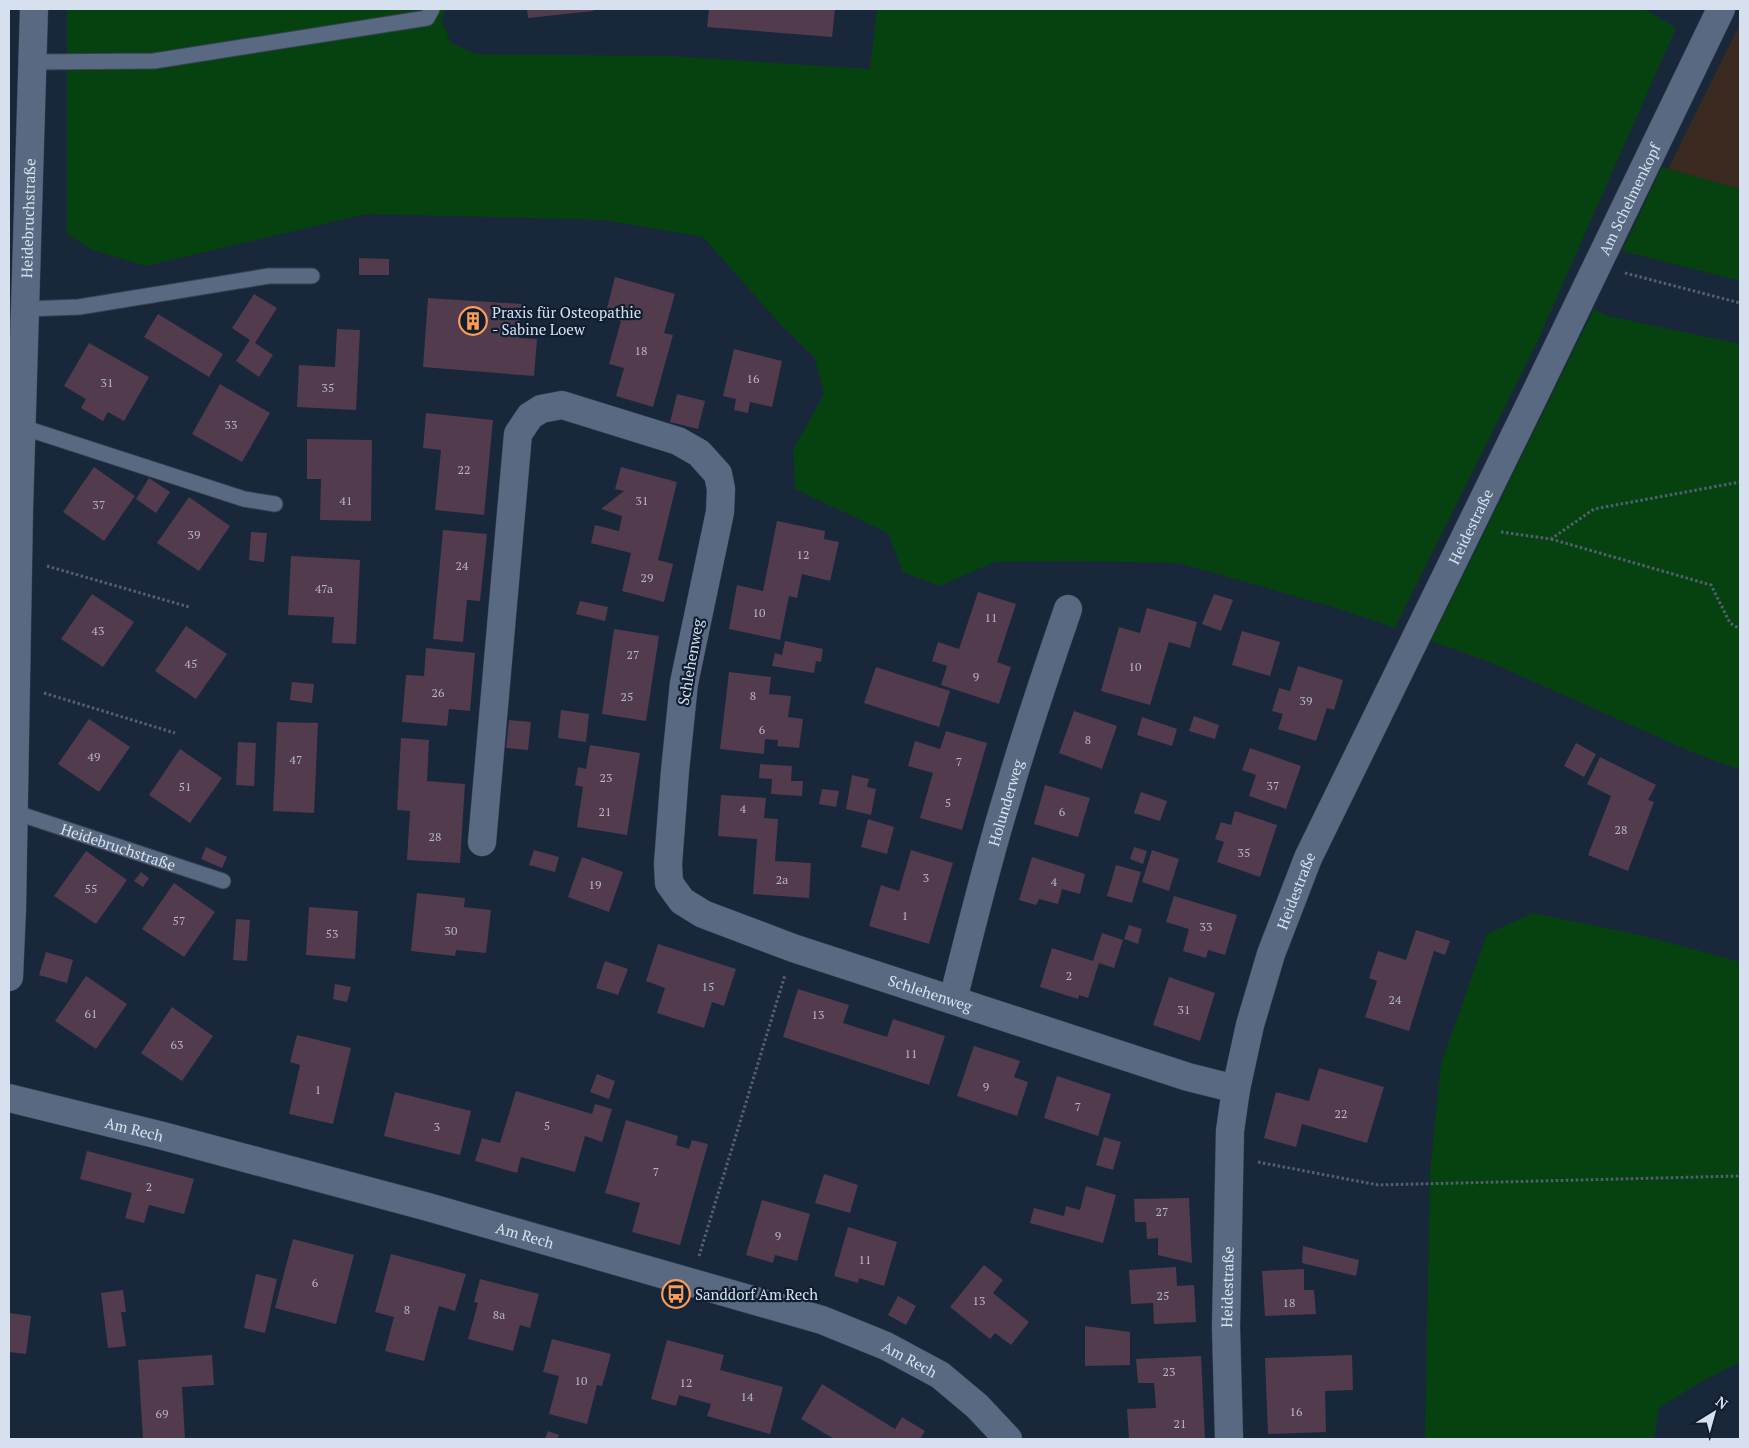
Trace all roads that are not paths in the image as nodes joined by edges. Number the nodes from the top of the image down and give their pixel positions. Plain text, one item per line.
1 (34, 9) edge
2 (432, 9) edge
3 (1721, 9) edge
4 (33, 62) junction
5 (20, 117) edge
6 (312, 276) dead end
7 (25, 309) junction
8 (1538, 390) joint
9 (22, 427) junction
10 (274, 504) dead end
11 (14, 510) edge
12 (1068, 609) dead end
13 (14, 812) junction
14 (482, 842) dead end
15 (223, 881) dead end
16 (9, 977) edge
17 (953, 1000) junction
18 (1236, 1089) junction
19 (9, 1098) edge
20 (1008, 1439) edge
21 (1229, 1439) edge

1 - 4 street, Heidebruchstraße
2 - 4 lane
3 - 8 street, Am Schelmenkopf
4 - 5 street, Heidebruchstraße
5 - 7 street, Heidebruchstraße
6 - 7 lane
7 - 9 street, Heidebruchstraße
8 - 18 street, Heidestraße
9 - 10 lane
9 - 11 street, Heidebruchstraße
11 - 13 street, Heidebruchstraße
12 - 17 street, Holunderweg
13 - 15 lane, Heidebruchstraße
13 - 16 street, Heidebruchstraße
14 - 17 street, Schlehenweg
17 - 18 street, Schlehenweg
18 - 21 street, Heidestraße
19 - 20 street, Am Rech

